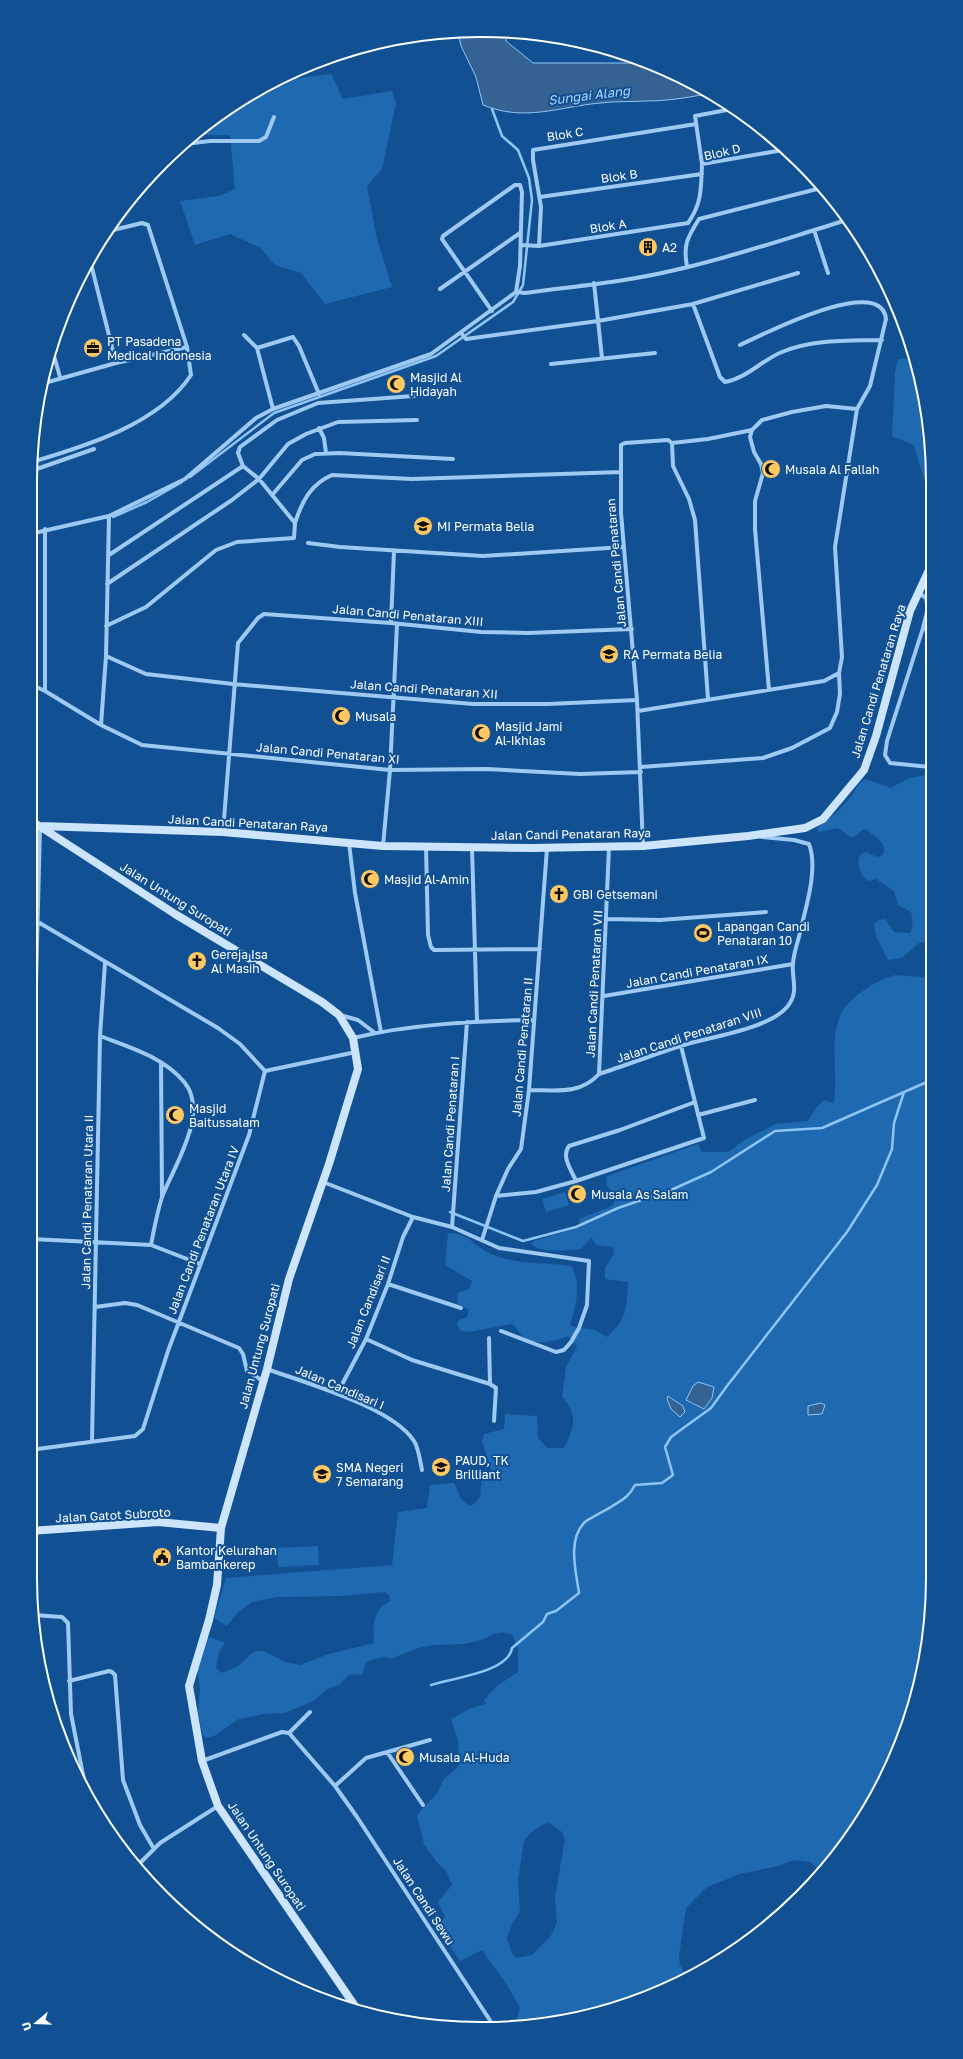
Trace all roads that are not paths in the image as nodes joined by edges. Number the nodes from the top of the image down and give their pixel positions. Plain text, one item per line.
1 (725, 110) edge
2 (274, 117) dead end
3 (696, 124) junction
4 (193, 143) edge
5 (779, 151) edge
6 (702, 164) junction
7 (702, 174) junction
8 (817, 189) edge
9 (540, 197) junction
10 (842, 222) edge
11 (688, 223) joint
12 (116, 230) edge
13 (814, 230) junction
14 (520, 233) junction
15 (522, 245) junction
16 (539, 246) junction
17 (688, 267) junction
18 (92, 268) edge
19 (464, 271) junction
20 (798, 272) dead end
21 (828, 273) dead end
22 (594, 284) junction
23 (440, 289) dead end
24 (517, 292) junction
25 (693, 304) junction
26 (492, 311) junction
27 (598, 321) junction
28 (244, 335) dead end
29 (464, 336) junction
30 (882, 340) junction
31 (740, 345) dead end
32 (187, 347) junction
33 (257, 348) junction
34 (655, 353) dead end
35 (55, 358) edge
36 (602, 358) junction
37 (116, 363) junction
38 (551, 364) dead end
39 (60, 377) junction
40 (49, 381) edge
41 (319, 394) junction
42 (441, 394) dead end
43 (273, 409) junction
44 (857, 409) junction
45 (417, 420) dead end
46 (320, 428) junction
47 (752, 430) junction
48 (670, 441) junction
49 (94, 449) dead end
50 (326, 452) junction
51 (453, 459) dead end
52 (38, 460) edge
53 (243, 466) junction
54 (37, 469) edge
55 (621, 472) junction
56 (259, 478) junction
57 (273, 494) junction
58 (109, 516) junction
59 (294, 522) junction
60 (45, 529) junction
61 (37, 532) edge
62 (308, 543) dead end
63 (624, 547) junction
64 (394, 551) junction
65 (109, 556) junction
66 (926, 576) edge
67 (107, 584) junction
68 (918, 592) junction
69 (926, 600) edge
70 (926, 613) edge
71 (391, 623) junction
72 (397, 625) junction
73 (106, 626) junction
74 (923, 628) junction
75 (632, 629) junction
76 (926, 630) edge
77 (106, 656) junction
78 (839, 673) junction
79 (233, 684) junction
80 (37, 687) edge
81 (769, 690) junction
82 (45, 691) junction
83 (394, 697) junction
84 (708, 699) junction
85 (637, 700) junction
86 (638, 711) junction
87 (100, 725) junction
88 (230, 754) junction
89 (926, 767) edge
90 (390, 770) junction
91 (641, 770) junction
92 (37, 824) edge
93 (40, 826) junction
94 (223, 832) junction
95 (748, 836) junction
96 (349, 842) junction
97 (383, 846) junction
98 (426, 846) junction
99 (609, 846) junction
100 (643, 846) junction
101 (472, 847) junction
102 (547, 848) junction
103 (766, 912) dead end
104 (607, 919) junction
105 (38, 922) junction
106 (475, 949) junction
107 (540, 949) junction
108 (37, 958) edge
109 (105, 963) junction
110 (793, 964) junction
111 (604, 996) junction
112 (339, 1014) junction
113 (534, 1020) junction
114 (477, 1021) junction
115 (467, 1022) junction
116 (375, 1032) junction
117 (381, 1032) junction
118 (100, 1036) junction
119 (353, 1038) junction
120 (681, 1046) junction
121 (357, 1052) junction
122 (161, 1063) junction
123 (265, 1071) junction
124 (600, 1074) junction
125 (529, 1090) junction
126 (755, 1100) dead end
127 (695, 1102) junction
128 (698, 1115) junction
129 (576, 1181) junction
130 (322, 1182) junction
131 (496, 1196) junction
132 (162, 1199) junction
133 (413, 1217) junction
134 (452, 1227) junction
135 (37, 1239) edge
136 (482, 1240) junction
137 (96, 1242) junction
138 (151, 1245) junction
139 (200, 1264) junction
140 (388, 1284) junction
141 (95, 1307) junction
142 (461, 1308) dead end
143 (178, 1324) junction
144 (501, 1332) dead end
145 (489, 1338) dead end
146 (366, 1339) junction
147 (267, 1368) junction
148 (264, 1381) junction
149 (490, 1384) junction
150 (337, 1394) junction
151 (494, 1421) dead end
152 (92, 1441) junction
153 (37, 1449) edge
154 (422, 1470) dead end
155 (221, 1528) junction
156 (37, 1531) edge
157 (39, 1615) edge
158 (69, 1681) junction
159 (310, 1712) dead end
160 (289, 1733) junction
161 (430, 1740) dead end
162 (387, 1752) junction
163 (202, 1761) junction
164 (83, 1773) edge
165 (335, 1786) junction
166 (423, 1805) dead end
167 (218, 1806) junction
168 (154, 1849) junction
169 (140, 1863) edge
170 (354, 2003) edge
171 (491, 2022) edge

1 - 3 street
2 - 4 street
3 - 6 street
3 - 9 street, Blok C
5 - 6 street, Blok D
6 - 7 street, Blok D
7 - 9 street, Blok B
7 - 11 street, Blok D
8 - 17 street
9 - 16 street, Blok C
10 - 13 street
11 - 16 street, Blok A
12 - 32 street
13 - 17 street
13 - 21 street
14 - 15 street
14 - 19 street
14 - 19 street
15 - 16 street, Blok A
15 - 24 street
17 - 22 street
18 - 37 street
19 - 23 street
19 - 26 street
20 - 25 street
22 - 24 street
22 - 27 street
24 - 26 street
25 - 27 street
25 - 30 street
26 - 29 street
27 - 29 street
27 - 36 street
28 - 33 street
29 - 41 street
30 - 31 street
30 - 44 street
32 - 37 street
32 - 52 street
33 - 41 street
33 - 43 street
34 - 36 street
35 - 39 street
36 - 38 street
37 - 39 street
39 - 40 street
41 - 43 street
42 - 53 street
43 - 58 street
44 - 47 street
44 - 78 street, Jalan Candi Penataran XI
45 - 46 street
46 - 50 street
46 - 56 street
47 - 48 street
47 - 81 street
48 - 55 street, Jalan Candi Penataran
48 - 84 street
49 - 54 street
50 - 51 street
50 - 57 street
53 - 56 street
53 - 65 street
55 - 59 street
55 - 63 street, Jalan Candi Penataran
56 - 57 street
56 - 67 street
57 - 59 street
58 - 60 street
58 - 65 street
59 - 73 street
60 - 61 street
60 - 82 street
62 - 64 street
63 - 64 street
63 - 75 street, Jalan Candi Penataran
64 - 71 street
65 - 67 street
66 - 68 main road, Jalan Candi Penataran Raya
67 - 73 street
68 - 69 street
68 - 95 main road, Jalan Candi Penataran Raya
70 - 74 street
71 - 72 street, Jalan Candi Penataran XIII
71 - 79 street, Jalan Candi Penataran XIII
72 - 75 street, Jalan Candi Penataran XIII
72 - 83 street
73 - 77 street
74 - 76 street
74 - 89 street
75 - 85 street, Jalan Candi Penataran
77 - 79 street, Jalan Candi Penataran XII
77 - 87 street
78 - 81 street
78 - 91 street, Jalan Candi Penataran XI
79 - 83 street, Jalan Candi Penataran XII
79 - 88 street
80 - 82 street, Jalan Candi Penataran XI
81 - 84 street
82 - 87 street, Jalan Candi Penataran XI
83 - 85 street, Jalan Candi Penataran XII
83 - 90 street
84 - 86 street
85 - 86 street, Jalan Candi Penataran
86 - 91 street, Jalan Candi Penataran
87 - 88 street, Jalan Candi Penataran XI
88 - 90 street, Jalan Candi Penataran XI
88 - 94 street
90 - 91 street, Jalan Candi Penataran XI
90 - 97 street
91 - 100 street, Jalan Candi Penataran
92 - 93 main road, Jalan Untung Suropati
93 - 94 main road, Jalan Candi Penataran Raya
93 - 105 street
93 - 112 main road, Jalan Untung Suropati
94 - 96 main road, Jalan Candi Penataran Raya
95 - 100 main road, Jalan Candi Penataran Raya
95 - 110 street, Jalan Candi Penataran VIII
96 - 97 main road, Jalan Candi Penataran Raya
96 - 117 street
97 - 98 main road, Jalan Candi Penataran Raya
98 - 101 main road, Jalan Candi Penataran Raya
98 - 106 street
99 - 100 main road, Jalan Candi Penataran Raya
99 - 102 main road, Jalan Candi Penataran Raya
99 - 104 street, Jalan Candi Penataran VII
101 - 102 main road, Jalan Candi Penataran Raya
101 - 106 street
102 - 107 street, Jalan Candi Penataran II
103 - 104 street
104 - 111 street, Jalan Candi Penataran VII
105 - 108 street
105 - 109 street
106 - 107 street
106 - 114 street
107 - 113 street, Jalan Candi Penataran II
109 - 118 street, Jalan Candi Penataran Utara II
109 - 123 street
110 - 111 street, Jalan Candi Penataran IX
110 - 120 street, Jalan Candi Penataran VIII
111 - 124 street, Jalan Candi Penataran VII
112 - 116 street
112 - 119 main road, Jalan Untung Suropati
113 - 114 street
113 - 125 street, Jalan Candi Penataran II
114 - 115 street
115 - 117 street
115 - 134 street, Jalan Candi Penataran I
116 - 117 street
116 - 119 street
118 - 122 street
118 - 137 street, Jalan Candi Penataran Utara II
119 - 121 main road, Jalan Untung Suropati
120 - 124 street, Jalan Candi Penataran VIII
120 - 127 street
121 - 123 street
121 - 130 main road, Jalan Untung Suropati
122 - 132 street
122 - 132 street
123 - 139 street, Jalan Candi Penataran Utara IV
124 - 125 street, Jalan Candi Penataran VIII
125 - 131 street, Jalan Candi Penataran II
126 - 128 street
127 - 128 street
127 - 129 street
128 - 129 street
129 - 131 street
130 - 133 street
130 - 147 main road, Jalan Untung Suropati
131 - 136 street, Jalan Candi Penataran II
132 - 138 street
133 - 134 street
133 - 140 street, Jalan Candisari II
134 - 136 street
135 - 137 street
136 - 144 street
137 - 138 street
137 - 141 street, Jalan Candi Penataran Utara II
138 - 139 street
139 - 143 street, Jalan Candi Penataran Utara IV
140 - 142 street
140 - 146 street, Jalan Candisari II
141 - 143 street
141 - 152 street, Jalan Candi Penataran Utara II
143 - 148 street
143 - 152 street, Jalan Candi Penataran Utara IV
145 - 149 street
146 - 149 street
146 - 150 street, Jalan Candisari II
147 - 148 main road, Jalan Untung Suropati
147 - 150 street, Jalan Candisari I
148 - 155 main road, Jalan Untung Suropati
149 - 151 street
150 - 154 street, Jalan Candisari I
152 - 153 street, Jalan Candi Penataran Utara IV
155 - 156 main road, Jalan Gatot Subroto
155 - 163 main road, Jalan Untung Suropati
157 - 158 street
158 - 164 street
158 - 168 street
159 - 160 street
160 - 163 street
160 - 165 street, Jalan Candi Sewu
161 - 162 street
162 - 165 street
162 - 166 street
163 - 167 main road, Jalan Untung Suropati
165 - 171 street, Jalan Candi Sewu
167 - 168 street
167 - 170 main road, Jalan Untung Suropati
168 - 169 street

